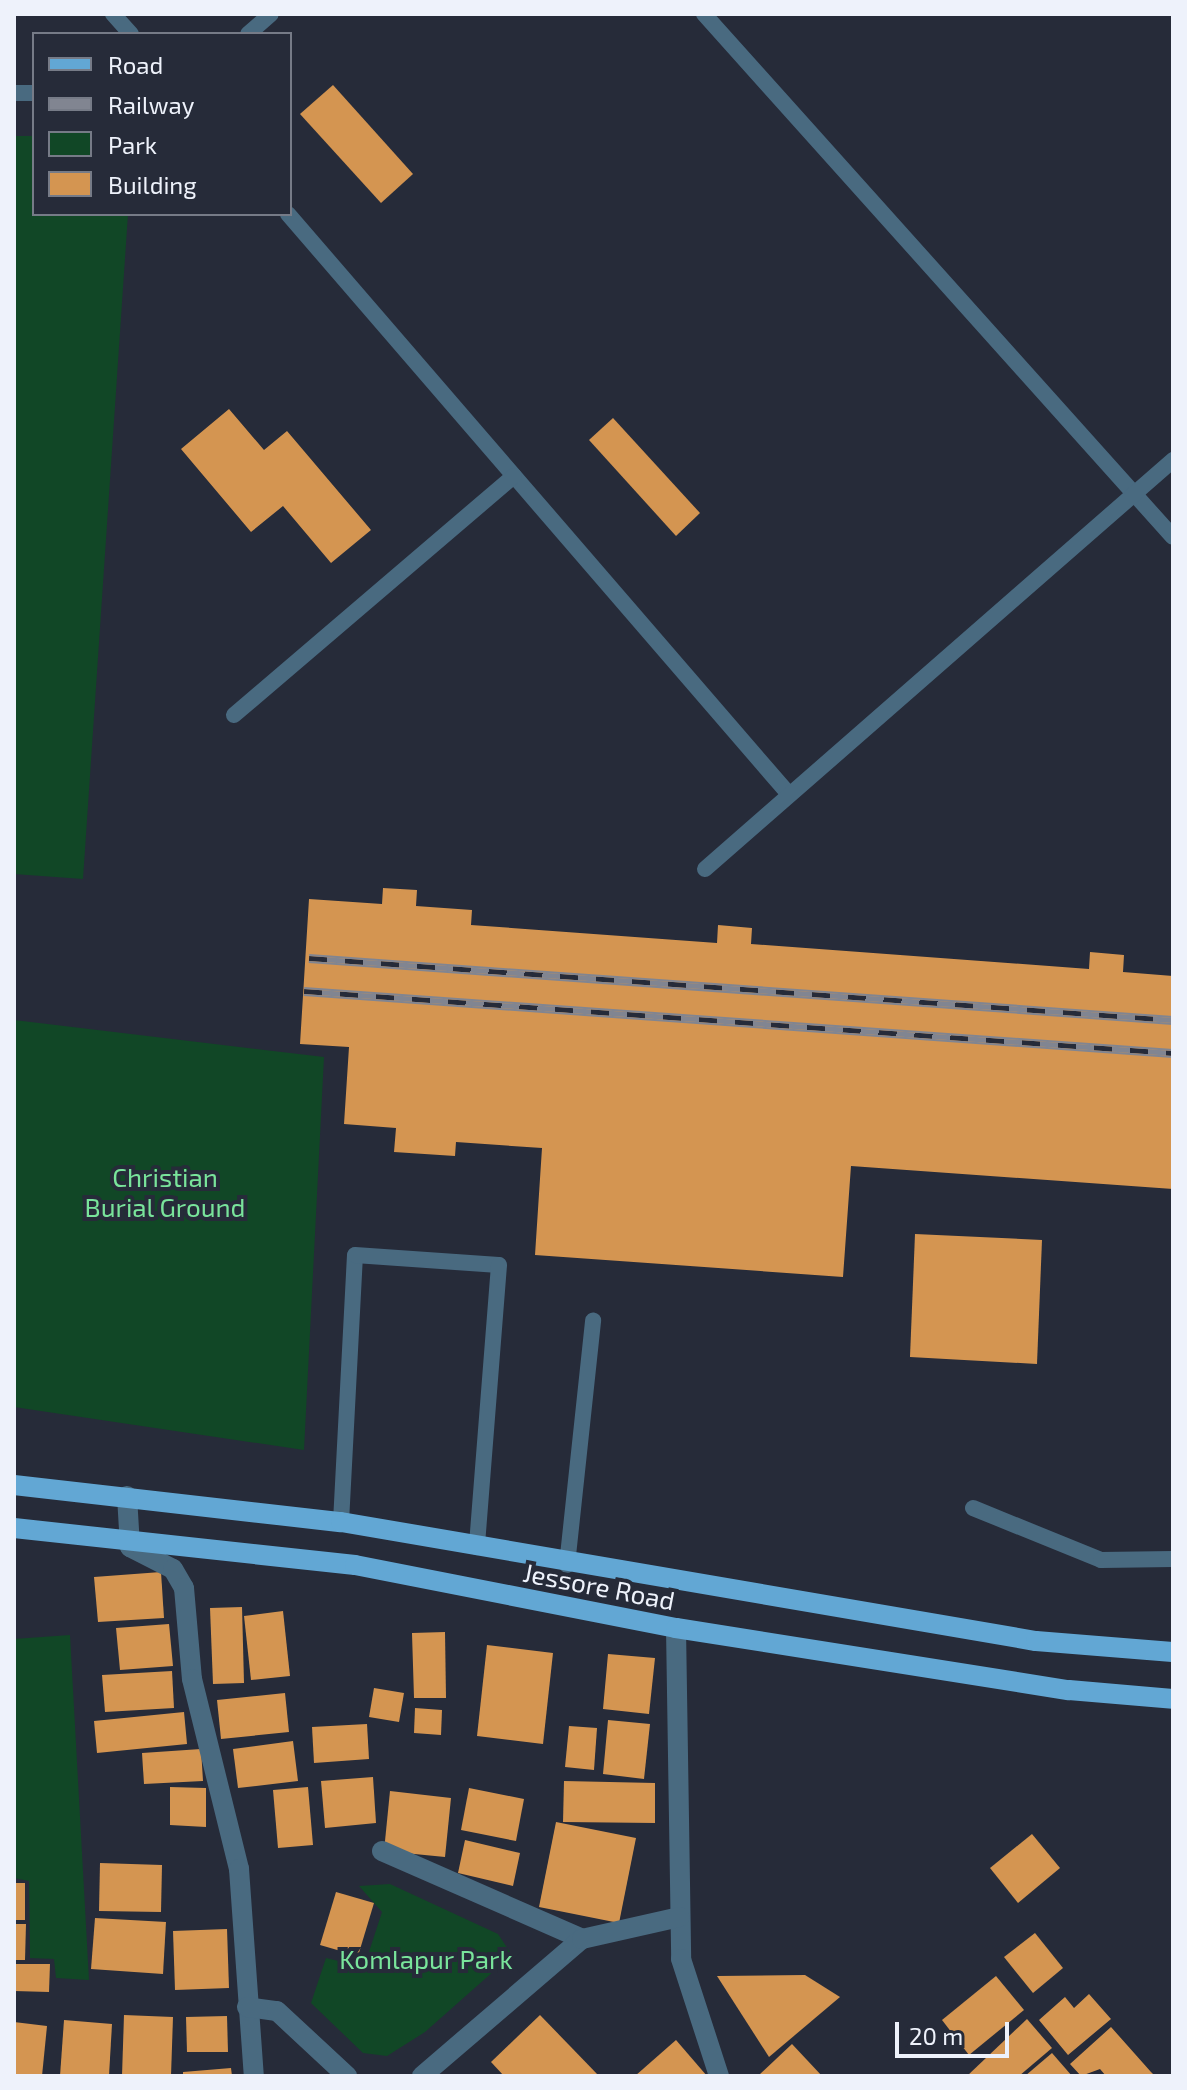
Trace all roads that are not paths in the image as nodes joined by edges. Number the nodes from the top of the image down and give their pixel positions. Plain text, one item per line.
1 (113, 14) edge
2 (271, 14) edge
3 (704, 14) edge
4 (129, 32) edge
5 (250, 32) edge
6 (290, 216) edge
7 (1173, 460) edge
8 (514, 476) junction
9 (1132, 494) junction
10 (1173, 537) edge
11 (234, 715) dead end
12 (787, 792) junction
13 (705, 869) dead end
14 (593, 1320) dead end
15 (14, 1485) edge
16 (127, 1496) junction
17 (973, 1508) dead end
18 (341, 1522) junction
19 (14, 1528) edge
20 (126, 1535) junction
21 (477, 1547) junction
22 (1173, 1559) edge
23 (567, 1565) junction
24 (676, 1628) junction
25 (1173, 1652) edge
26 (1173, 1699) edge
27 (382, 1851) dead end
28 (680, 1917) junction
29 (582, 1939) junction
30 (247, 2007) junction
31 (254, 2076) edge
32 (347, 2076) edge
33 (422, 2076) edge
34 (719, 2076) edge

1 - 4 lane
2 - 5 lane
3 - 9 lane
6 - 8 lane
7 - 9 lane
8 - 11 lane
8 - 12 lane
9 - 10 lane
9 - 12 lane
12 - 13 lane
14 - 23 lane
15 - 16 main road, Jessore Road
16 - 18 main road, Jessore Road
16 - 20 street
17 - 22 lane
18 - 21 main road, Jessore Road
18 - 21 lane
19 - 20 main road, Jessore Road
20 - 24 main road, Jessore Road
20 - 30 street
21 - 23 main road, Jessore Road
23 - 25 main road, Jessore Road
24 - 26 main road, Jessore Road
24 - 28 street
27 - 29 street
28 - 29 street
28 - 34 street
29 - 33 street
30 - 31 street
30 - 32 street

